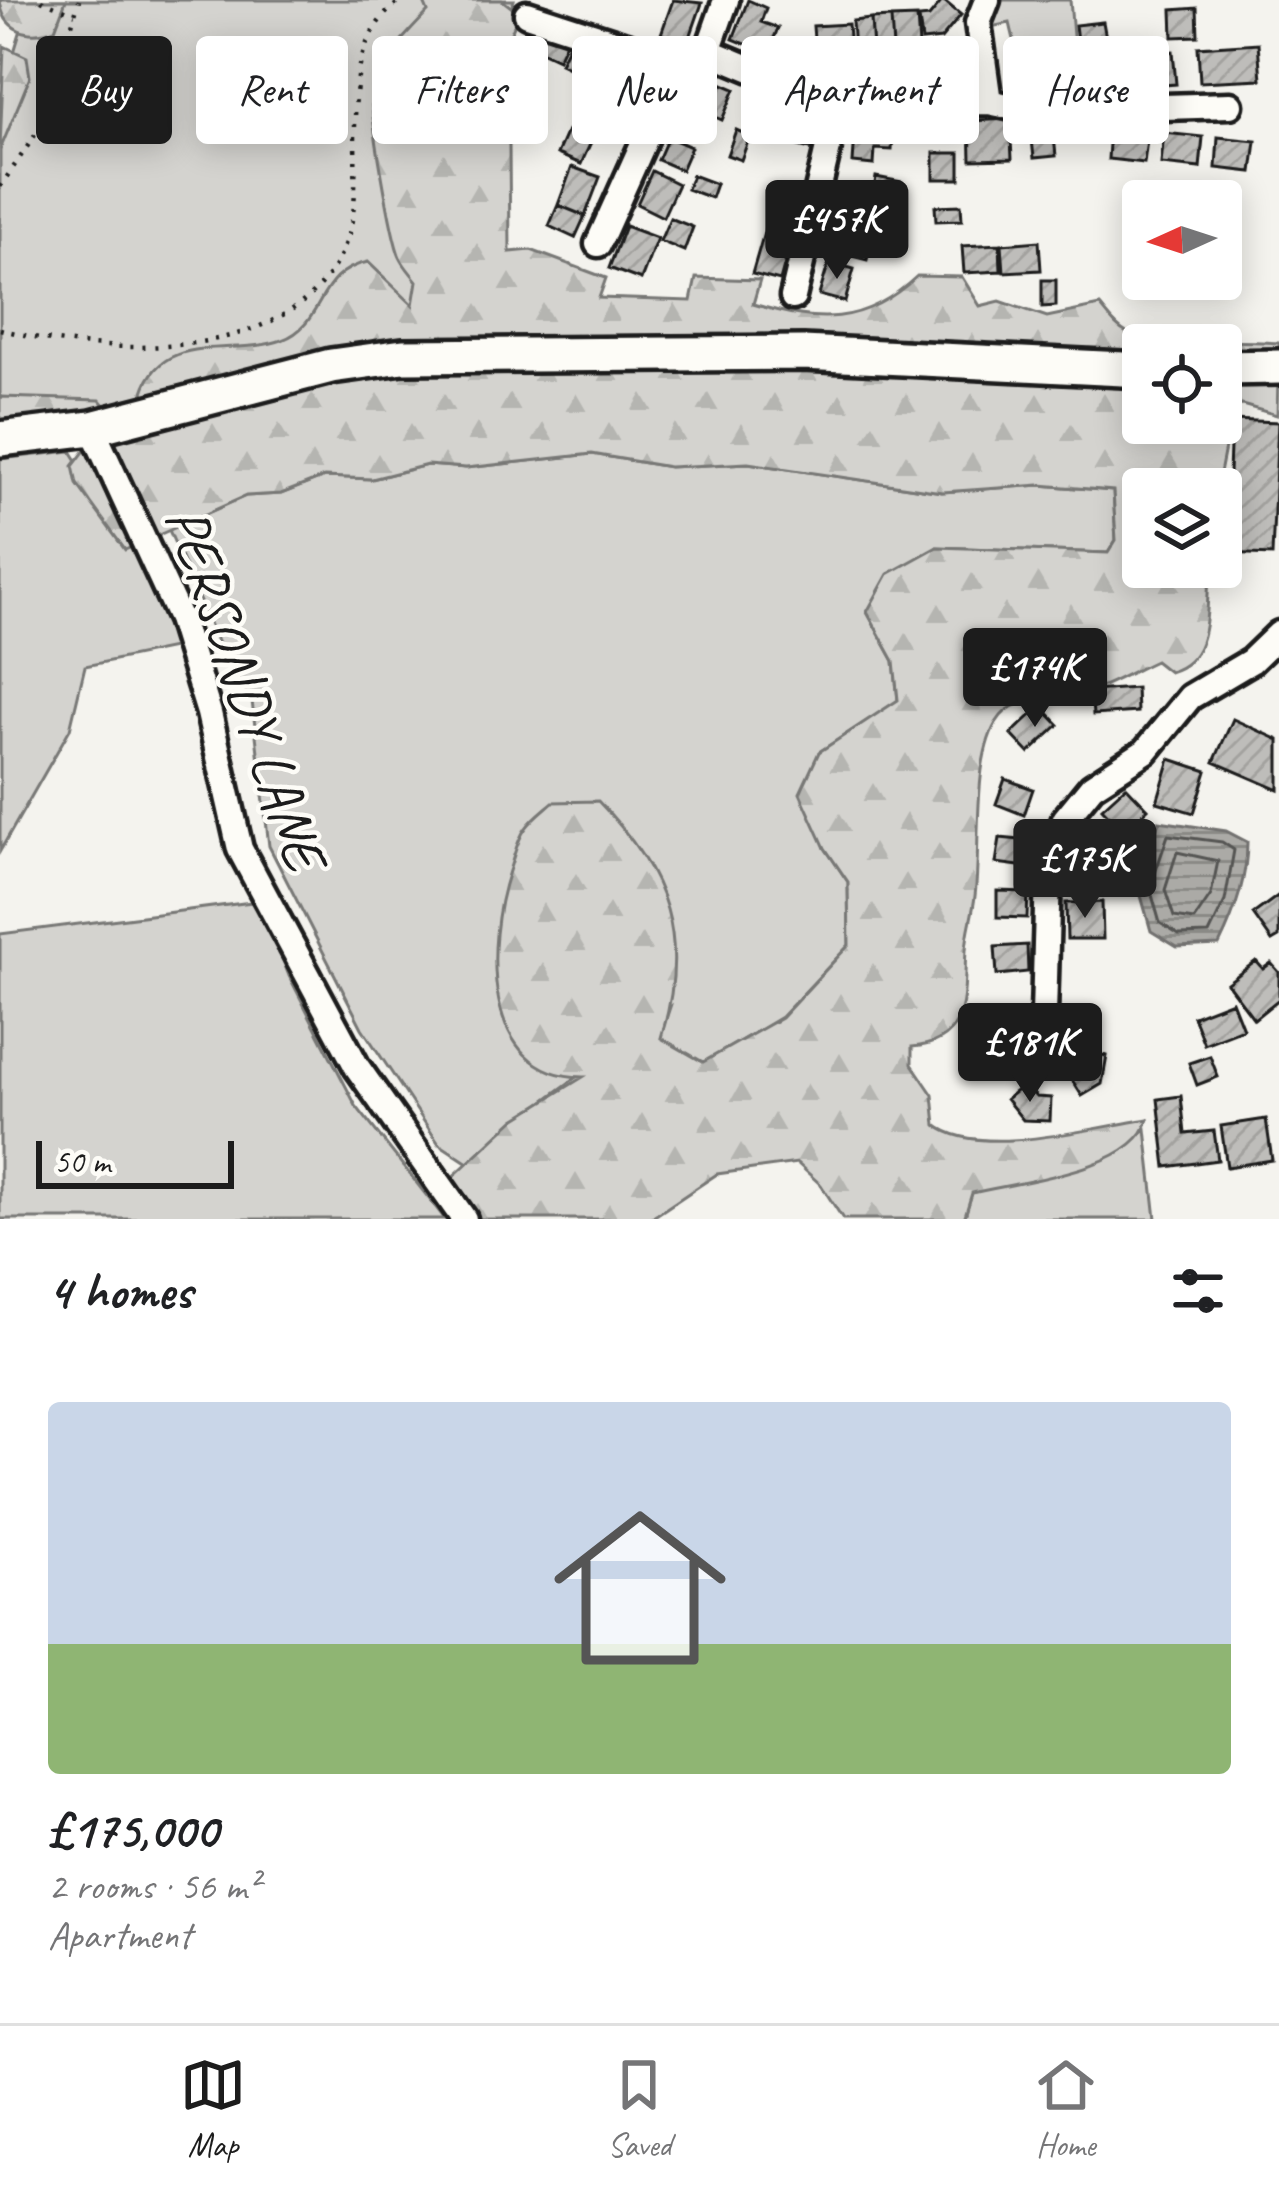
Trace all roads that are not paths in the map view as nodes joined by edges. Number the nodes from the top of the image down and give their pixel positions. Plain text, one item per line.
1 (726, 0) edge
2 (987, 0) edge
3 (527, 14) dead end
4 (595, 36) edge
5 (713, 36) edge
6 (979, 102) edge
7 (988, 102) junction
8 (1230, 105) dead end
9 (644, 144) edge
10 (829, 144) edge
11 (598, 244) dead end
12 (793, 297) dead end
13 (1279, 367) edge
14 (1242, 368) edge
15 (1122, 369) edge
16 (92, 428) junction
17 (0, 440) edge
18 (1279, 634) edge
19 (1043, 1050) dead end
20 (464, 1219) edge

1 - 5 street
2 - 7 street
3 - 4 street
6 - 7 street
7 - 8 street
9 - 11 street
10 - 12 street
13 - 14 street
15 - 16 street
16 - 17 street
16 - 20 street, PERSONDY LANE
18 - 19 street

